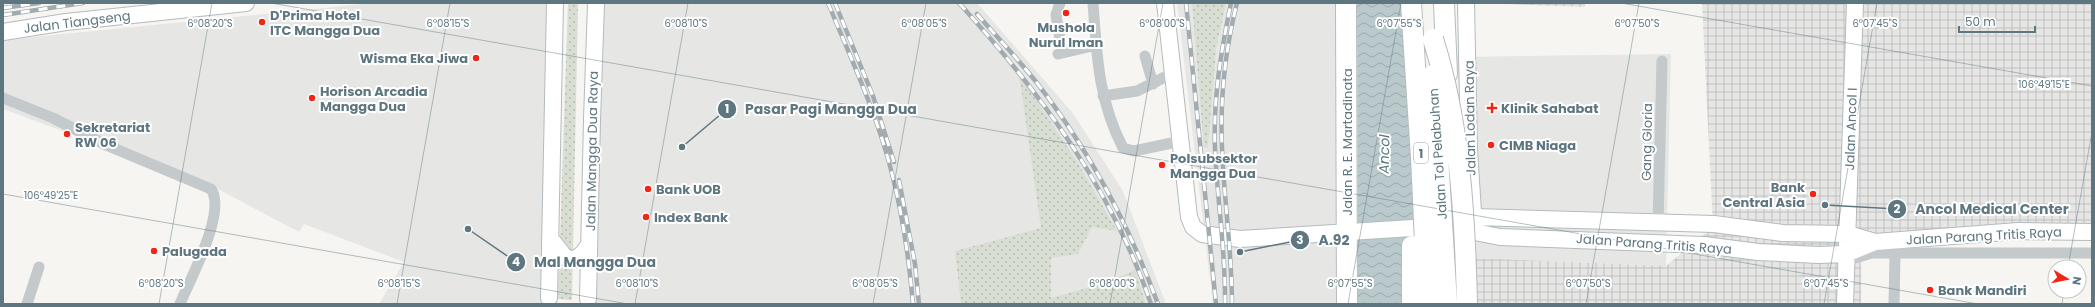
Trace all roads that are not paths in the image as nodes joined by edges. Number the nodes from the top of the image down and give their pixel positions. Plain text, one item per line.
1 (246, 3) edge
2 (555, 3) edge
3 (596, 3) edge
4 (1060, 3) edge
5 (1093, 3) edge
6 (1165, 3) edge
7 (1346, 3) edge
8 (1411, 3) edge
9 (1432, 3) edge
10 (1444, 3) edge
11 (1466, 3) edge
12 (1855, 3) edge
13 (1411, 26) junction
14 (3, 32) edge
15 (1432, 39) junction
16 (1097, 45) junction
17 (1145, 56) dead end
18 (1662, 62) dead end
19 (1173, 73) junction
20 (1153, 84) junction
21 (1103, 96) junction
22 (3, 98) edge
23 (1181, 141) junction
24 (1658, 223) junction
25 (1460, 225) junction
26 (2092, 232) edge
27 (1350, 233) junction
28 (1820, 234) junction
29 (1848, 234) junction
30 (550, 238) junction
31 (1875, 242) junction
32 (589, 245) junction
33 (2092, 253) edge
34 (1896, 254) junction
35 (1818, 255) junction
36 (1846, 258) junction
37 (39, 266) dead end
38 (549, 298) dead end
39 (588, 299) dead end
40 (27, 304) edge
41 (180, 304) edge
42 (1347, 304) edge
43 (1412, 304) edge
44 (1428, 304) edge
45 (1447, 304) edge
46 (1458, 304) edge
47 (1467, 304) edge
48 (1845, 304) edge
49 (1894, 304) edge

1 - 14 street, Jalan Tiangseng
2 - 30 street
3 - 32 street, Jalan Mangga Dua Raya
4 - 16 street
5 - 16 street
6 - 19 street
7 - 27 highway, Jalan R. E. Martadinata
8 - 13 highway, Jalan Tol Pelabuhan / 1, bridge
9 - 15 highway, Jalan Tol Pelabuhan / 1
10 - 25 highway, Jalan Lodan Raya
11 - 25 street, Jalan Lodan Raya
12 - 29 street, Jalan Ancol I
13 - 43 highway, bridge
13 - 44 highway, Jalan Tol Pelabuhan / 1, bridge
15 - 45 highway, Jalan Tol Pelabuhan / 1, bridge
15 - 47 highway, bridge
16 - 21 street
17 - 20 street
18 - 24 street, Gang Gloria
19 - 20 street
19 - 23 street
20 - 21 street
21 - 23 street
22 - 41 street
23 - 27 street
24 - 25 street, Jalan Parang Tritis Raya
24 - 28 street, Jalan Parang Tritis Raya
25 - 27 street
25 - 35 street, Jalan Parang Tritis Raya
25 - 46 highway, Jalan Lodan Raya
26 - 31 street, Jalan Parang Tritis Raya
27 - 42 highway, Jalan R. E. Martadinata
28 - 29 street, Jalan Parang Tritis Raya
28 - 35 street
29 - 31 street, Jalan Parang Tritis Raya
29 - 36 street, Jalan Ancol I
30 - 32 street
30 - 38 street
31 - 36 street, Jalan Parang Tritis Raya
32 - 39 street, Jalan Mangga Dua Raya
33 - 34 street
34 - 36 street
34 - 49 street
35 - 36 street, Jalan Parang Tritis Raya
36 - 48 street, Jalan Ancol I
37 - 40 street

